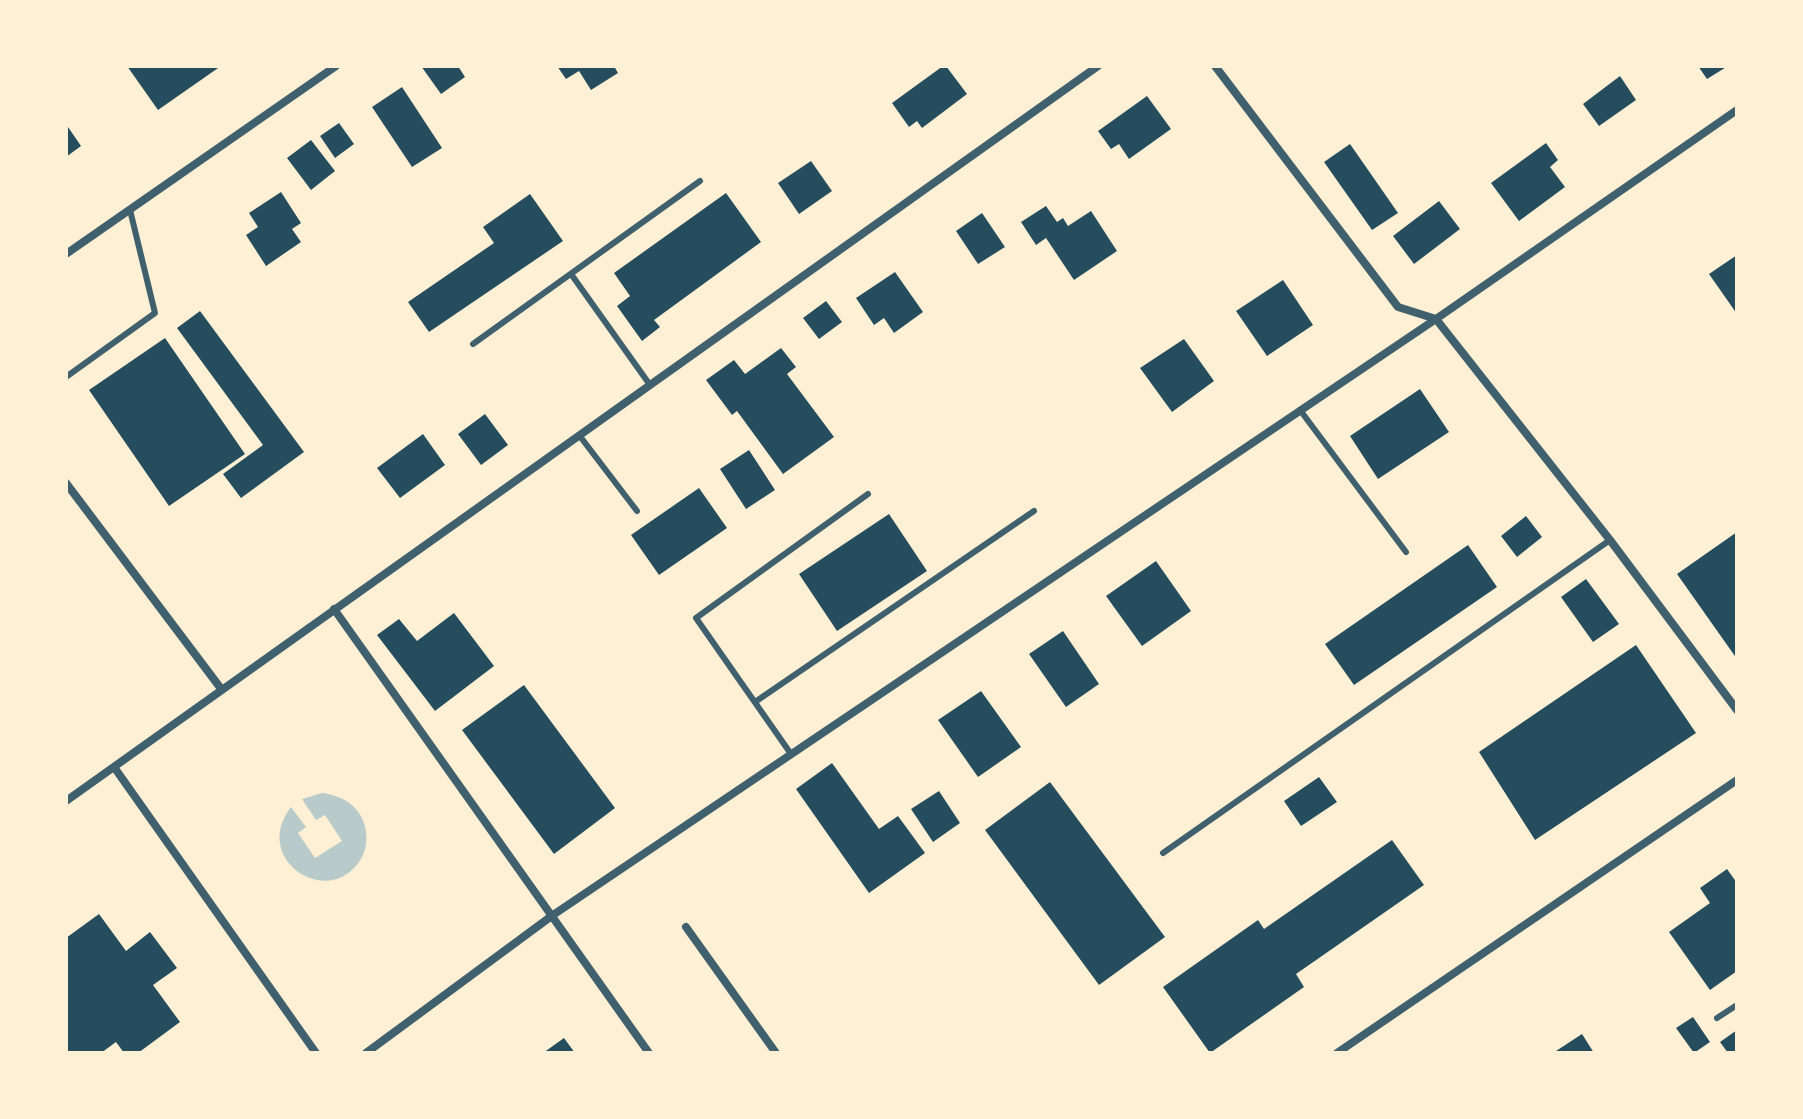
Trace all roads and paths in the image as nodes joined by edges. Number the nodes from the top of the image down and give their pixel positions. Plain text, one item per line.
1 (336, 66) edge
2 (1098, 66) edge
3 (1215, 66) edge
4 (1737, 110) edge
5 (700, 181) dead end
6 (130, 210) junction
7 (66, 254) edge
8 (571, 274) junction
9 (1436, 319) junction
10 (473, 344) dead end
11 (66, 377) edge
12 (650, 385) junction
13 (1300, 410) junction
14 (579, 435) junction
15 (66, 483) edge
16 (868, 494) dead end
17 (637, 511) dead end
18 (1034, 511) dead end
19 (1610, 540) junction
20 (1406, 552) dead end
21 (334, 609) junction
22 (222, 690) junction
23 (755, 702) junction
24 (1737, 710) edge
25 (791, 754) junction
26 (114, 767) junction
27 (1737, 780) edge
28 (66, 801) edge
29 (1163, 853) dead end
30 (553, 915) junction
31 (686, 927) dead end
32 (1737, 1005) edge
33 (1717, 1018) dead end
34 (316, 1053) edge
35 (366, 1053) edge
36 (649, 1053) edge
37 (776, 1053) edge
38 (1337, 1053) edge

1 - 6 street
2 - 12 street
3 - 9 street
4 - 9 street
5 - 8 lane
6 - 7 street
6 - 11 lane
8 - 10 lane
8 - 12 lane
9 - 13 street
9 - 19 street
12 - 14 street
13 - 20 lane
13 - 25 street
14 - 17 lane
14 - 21 street
15 - 22 street
16 - 23 lane
18 - 23 lane
19 - 24 street
19 - 29 lane
21 - 22 street
21 - 30 street
22 - 26 street
23 - 25 lane
25 - 30 street
26 - 28 street
26 - 34 street
27 - 38 street
30 - 35 street
30 - 36 street
31 - 37 street
32 - 33 lane

